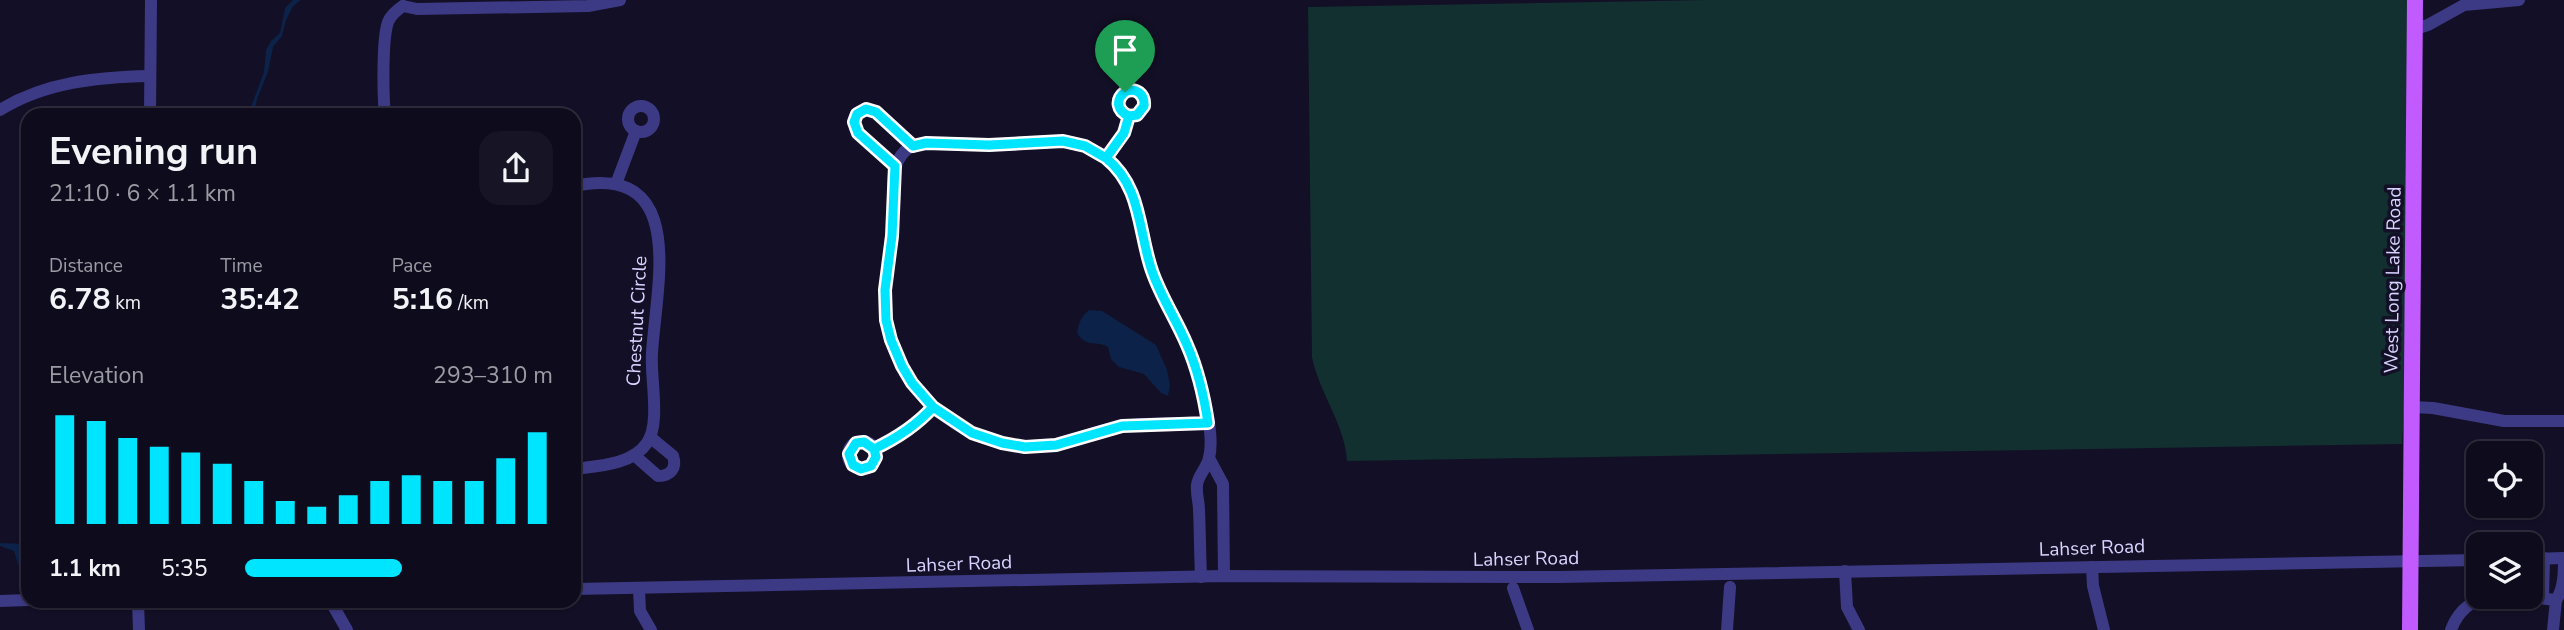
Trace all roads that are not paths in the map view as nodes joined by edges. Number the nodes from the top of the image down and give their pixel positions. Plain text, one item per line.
1 (152, 0) edge
2 (620, 0) edge
3 (2415, 0) edge
4 (2519, 0) edge
5 (2459, 2) edge
6 (403, 3) edge
7 (2415, 29) junction
8 (150, 76) junction
9 (150, 108) edge
10 (385, 108) edge
11 (0, 110) edge
12 (1129, 116) dead end
13 (636, 131) dead end
14 (913, 146) junction
15 (1106, 158) junction
16 (895, 166) junction
17 (616, 184) junction
18 (581, 185) edge
19 (933, 407) junction
20 (2412, 407) junction
21 (2564, 421) edge
22 (1208, 423) junction
23 (650, 438) junction
24 (874, 449) dead end
25 (634, 455) junction
26 (1209, 458) junction
27 (581, 469) edge
28 (2543, 558) edge
29 (2564, 558) edge
30 (2466, 559) edge
31 (2409, 561) junction
32 (2092, 567) junction
33 (1845, 571) junction
34 (1224, 576) junction
35 (1200, 577) junction
36 (2543, 578) edge
37 (1730, 587) dead end
38 (1513, 588) dead end
39 (581, 589) edge
40 (639, 589) junction
41 (2543, 598) edge
42 (2549, 599) junction
43 (21, 600) edge
44 (0, 601) edge
45 (2466, 606) edge
46 (138, 608) edge
47 (334, 608) edge
48 (139, 630) edge
49 (347, 630) edge
50 (651, 630) edge
51 (1528, 630) edge
52 (1727, 630) edge
53 (1859, 630) edge
54 (2104, 630) edge
55 (2410, 630) edge
56 (2451, 630) edge
57 (2553, 630) edge

1 - 8 street
2 - 6 street
3 - 7 main road, West Long Lake Road
4 - 5 street
5 - 7 street
6 - 10 street
7 - 20 main road, West Long Lake Road
8 - 9 street
8 - 11 street
12 - 15 street
13 - 17 street
14 - 15 street
14 - 16 street
14 - 16 street
15 - 22 street
16 - 19 street
17 - 18 street
17 - 23 street, Chestnut Circle
19 - 22 street
19 - 24 street
20 - 21 street
20 - 31 main road, West Long Lake Road
22 - 26 street
23 - 25 street
23 - 25 street
25 - 27 street
26 - 34 street
26 - 35 street
28 - 29 street
29 - 42 street
30 - 31 street, Lahser Road
31 - 32 street, Lahser Road
31 - 55 main road, West Long Lake Road
32 - 33 street, Lahser Road
32 - 54 street
33 - 34 street, Lahser Road
33 - 53 street
34 - 35 street, Lahser Road
35 - 40 street, Lahser Road
36 - 42 street
37 - 52 street
38 - 51 street
39 - 40 street, Lahser Road
40 - 50 street
41 - 42 street
42 - 57 street
43 - 44 street
45 - 56 street
46 - 48 street
47 - 49 street

